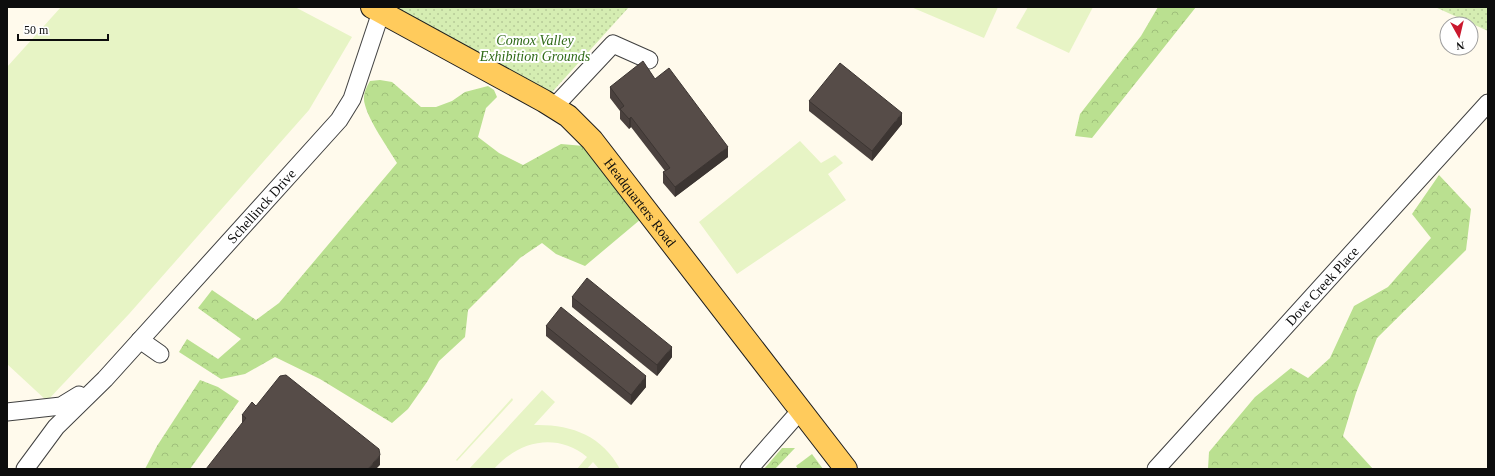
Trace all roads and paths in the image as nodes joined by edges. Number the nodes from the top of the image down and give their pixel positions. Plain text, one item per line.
1 (377, 10) edge
2 (649, 60) dead end
3 (1488, 103) edge
4 (554, 107) junction
5 (140, 340) junction
6 (160, 354) dead end
7 (105, 379) junction
8 (800, 411) junction
9 (7, 412) edge
10 (25, 469) edge
11 (749, 469) edge
12 (846, 469) edge
13 (1156, 469) edge

1 - 4 main road, Headquarters Road
1 - 5 street, Schellinck Drive
2 - 4 street
3 - 13 street, Dove Creek Place
4 - 8 main road, Headquarters Road
5 - 6 street
5 - 7 street, Schellinck Drive
7 - 9 street
7 - 10 street
8 - 11 street
8 - 12 main road, Headquarters Road

